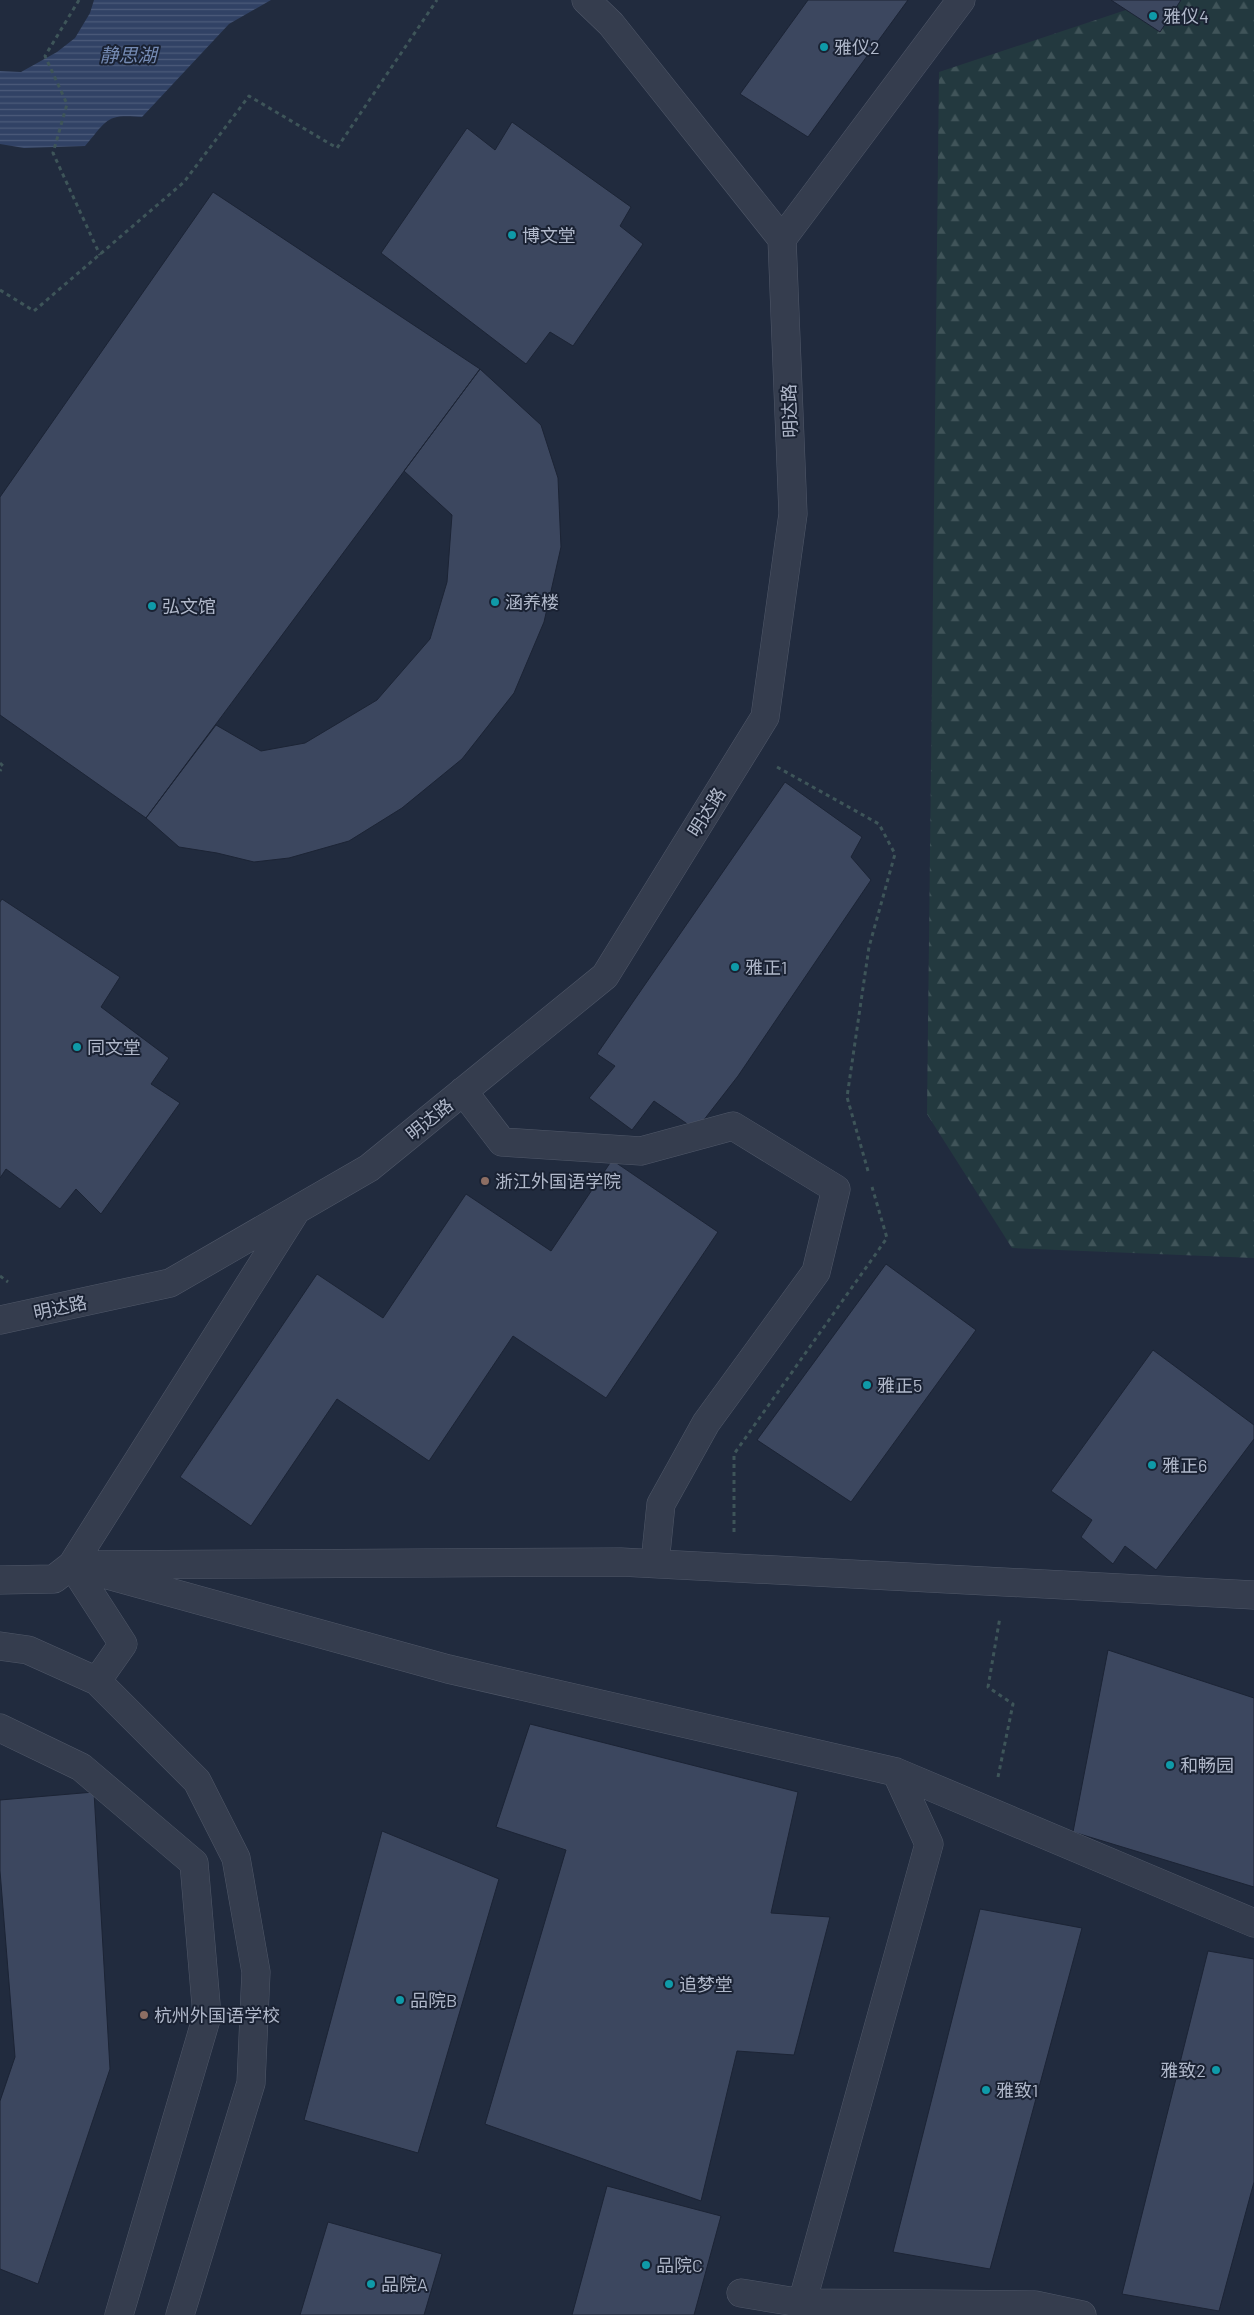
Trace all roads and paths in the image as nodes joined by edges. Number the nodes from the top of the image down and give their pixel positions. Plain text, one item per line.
1 (79, 0) edge
2 (437, 0) edge
3 (586, 0) edge
4 (962, 0) edge
5 (782, 239) junction
6 (100, 255) junction
7 (0, 290) edge
8 (746, 748) junction
9 (0, 763) edge
10 (0, 771) edge
11 (463, 1091) junction
12 (868, 1173) dead end
13 (871, 1182) dead end
14 (296, 1211) junction
15 (0, 1320) edge
16 (655, 1563) junction
17 (72, 1565) junction
18 (734, 1568) junction
19 (0, 1580) edge
20 (1006, 1582) junction
21 (1254, 1595) edge
22 (0, 1646) edge
23 (97, 1681) junction
24 (0, 1728) edge
25 (896, 1772) junction
26 (991, 1812) junction
27 (1254, 1922) edge
28 (741, 2293) dead end
29 (802, 2303) junction
30 (119, 2315) edge
31 (180, 2315) edge
32 (1082, 2315) edge

1 - 6 path
2 - 6 path
3 - 5 street
4 - 5 street
5 - 8 street, 明达路
6 - 7 path
8 - 11 street, 明达路
8 - 12 path
9 - 10 path
11 - 14 street, 明达路
11 - 16 street
13 - 18 path
14 - 15 street, 明达路
14 - 17 street
16 - 17 street
16 - 18 street
17 - 19 street
17 - 23 street
17 - 25 street
18 - 20 street
20 - 21 street
20 - 26 path
22 - 23 street
23 - 31 street
24 - 30 street
25 - 26 street
25 - 29 street
26 - 27 street
28 - 29 street
29 - 32 street

